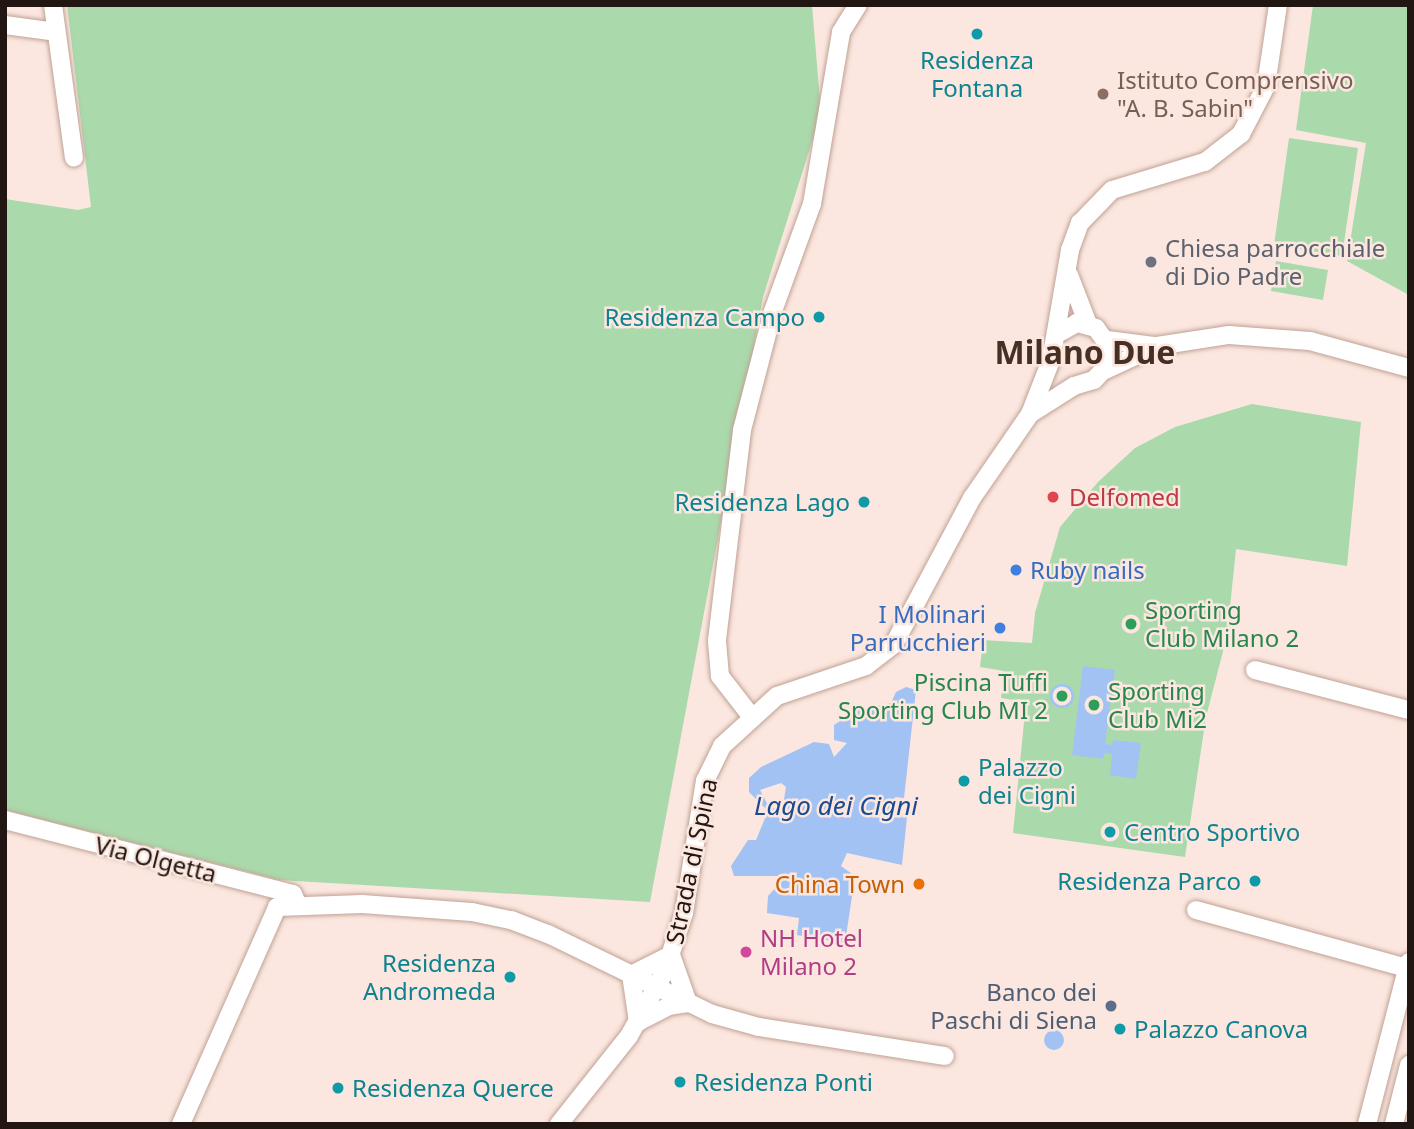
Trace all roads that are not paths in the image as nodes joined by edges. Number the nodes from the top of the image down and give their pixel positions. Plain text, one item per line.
1 (53, 5) edge
2 (858, 5) edge
3 (1278, 5) edge
4 (5, 25) edge
5 (56, 32) junction
6 (74, 158) dead end
7 (1069, 275) junction
8 (1088, 324) junction
9 (1057, 334) junction
10 (1107, 340) junction
11 (1157, 346) junction
12 (1051, 360) junction
13 (1409, 368) edge
14 (1105, 370) junction
15 (1079, 383) junction
16 (1030, 414) junction
17 (1255, 670) dead end
18 (1409, 710) edge
19 (751, 716) junction
20 (5, 820) edge
21 (298, 906) junction
22 (1196, 910) dead end
23 (671, 955) junction
24 (1408, 967) edge
25 (631, 975) junction
26 (657, 988) junction
27 (688, 1003) junction
28 (638, 1022) junction
29 (946, 1056) dead end
30 (1409, 1065) edge
31 (181, 1124) edge
32 (559, 1124) edge
33 (1367, 1124) edge
34 (1394, 1124) edge

1 - 5 street
2 - 19 street
3 - 7 street
4 - 5 street
5 - 6 street
7 - 8 street
7 - 9 street
8 - 9 street
8 - 10 street
9 - 12 street
10 - 11 street
10 - 14 street
11 - 13 street
11 - 14 street
12 - 15 street
12 - 16 street
14 - 15 street
15 - 16 street
16 - 19 street, Strada di Spina
17 - 18 street
19 - 23 street, Strada di Spina
20 - 21 street, Via Olgetta
21 - 25 street
21 - 31 street
22 - 24 street
23 - 25 street
23 - 26 street, Strada di Spina
23 - 27 street
24 - 33 street
25 - 26 street
25 - 28 street
26 - 27 street
26 - 28 street, Strada di Spina
27 - 28 street
27 - 29 street
28 - 32 street, Strada di Spina
30 - 34 street

